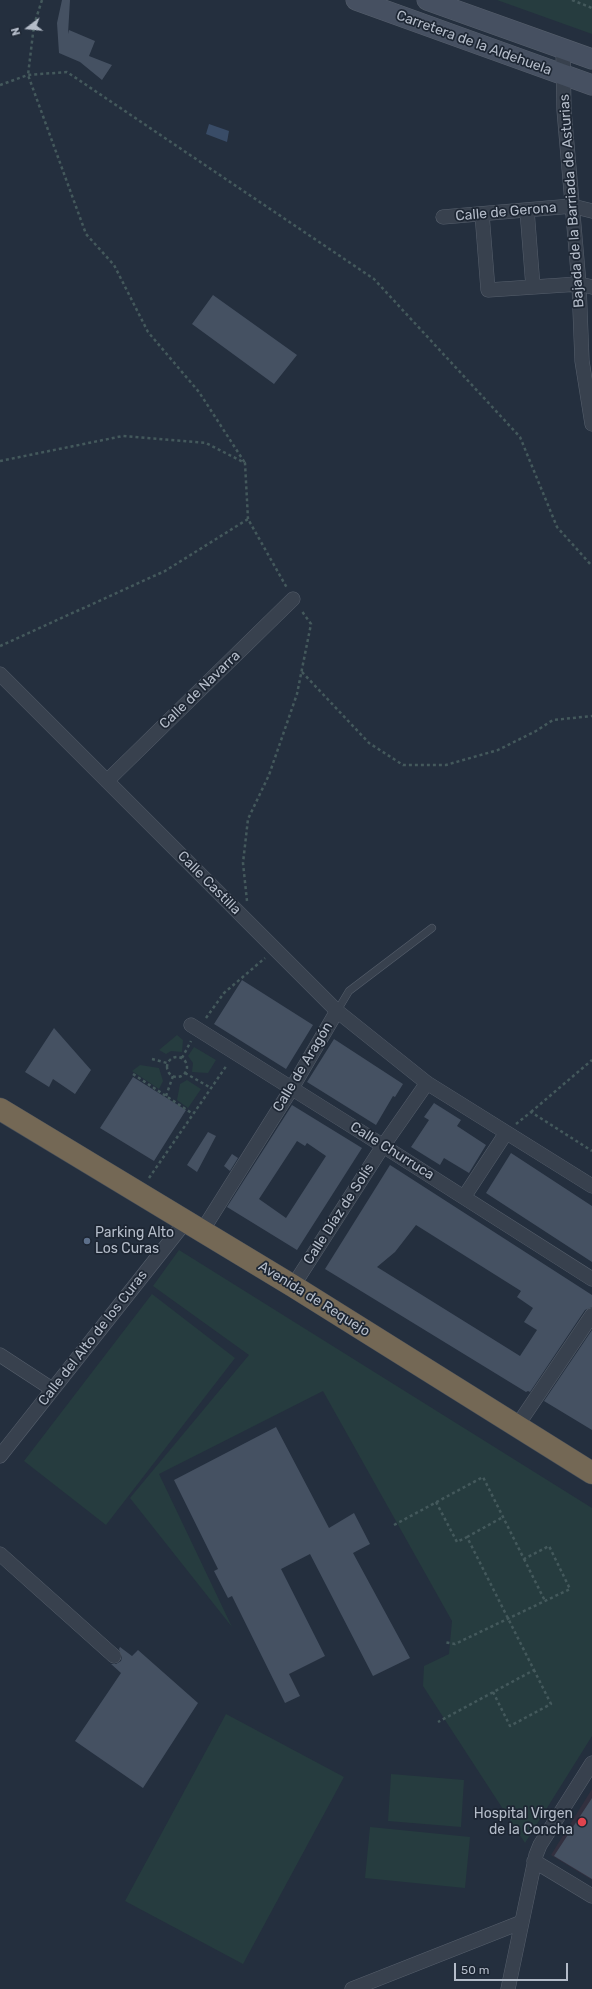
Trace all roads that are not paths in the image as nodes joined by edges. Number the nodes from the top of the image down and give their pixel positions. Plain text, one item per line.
1 (356, 0) edge
2 (427, 0) edge
3 (563, 49) junction
4 (592, 59) edge
5 (563, 75) junction
6 (592, 85) edge
7 (572, 206) junction
8 (526, 210) junction
9 (592, 211) edge
10 (482, 214) junction
11 (443, 217) dead end
12 (585, 285) edge
13 (533, 287) junction
14 (591, 417) edge
15 (293, 599) road end
16 (0, 674) edge
17 (107, 781) junction
18 (432, 928) dead end
19 (336, 1011) junction
20 (194, 1027) road end
21 (427, 1084) junction
22 (292, 1088) junction
23 (2, 1109) edge
24 (506, 1132) junction
25 (384, 1146) junction
26 (592, 1186) edge
27 (464, 1197) junction
28 (194, 1226) junction
29 (592, 1279) edge
30 (293, 1286) junction
31 (592, 1315) edge
32 (0, 1355) edge
33 (52, 1389) junction
34 (517, 1426) junction
35 (0, 1456) edge
36 (592, 1473) edge
37 (0, 1554) edge
38 (114, 1656) dead end
39 (592, 1762) edge
40 (534, 1861) junction
41 (592, 1896) edge
42 (522, 1922) junction
43 (352, 1989) edge
44 (508, 1989) edge

1 - 5 main road, Carretera de la Aldehuela
2 - 3 main road, Carretera de la Aldehuela
3 - 4 main road, Carretera de la Aldehuela
3 - 5 street, Bajada de la Barriada de Asturias
5 - 6 main road, Carretera de la Aldehuela
5 - 7 street, Bajada de la Barriada de Asturias
7 - 8 street, Calle de Gerona
7 - 9 street, Calle de Gerona
7 - 12 street, Bajada de la Barriada de Asturias
8 - 10 street, Calle de Gerona
8 - 13 street
10 - 11 street, Calle de Gerona
10 - 13 street
12 - 13 street
12 - 14 street, Bajada de la Barriada de Asturias
15 - 17 street, Calle de Navarra
16 - 17 street, Calle Castilla
17 - 19 street, Calle Castilla
18 - 19 lane, Calle de Aragón
19 - 21 street, Calle Castilla
19 - 22 street, Calle de Aragón
20 - 22 street, Calle Churruca
21 - 24 street, Calle Castilla
21 - 25 street, Calle Díaz de Solís
22 - 25 street, Calle Churruca
22 - 28 street, Calle de Aragón
23 - 28 highway, Avenida de Requejo
24 - 26 street, Calle Castilla
24 - 27 street
25 - 27 street, Calle Churruca
25 - 30 street, Calle Díaz de Solís
27 - 29 street, Calle Churruca
28 - 30 highway, Avenida de Requejo
28 - 33 street, Calle del Alto de los Curas
30 - 34 highway, Avenida de Requejo
31 - 34 street
32 - 33 street
33 - 35 street, Calle del Alto de los Curas
34 - 36 highway, Avenida de Requejo
37 - 38 street
39 - 40 street
40 - 41 street
40 - 42 street
42 - 43 street
42 - 44 street

